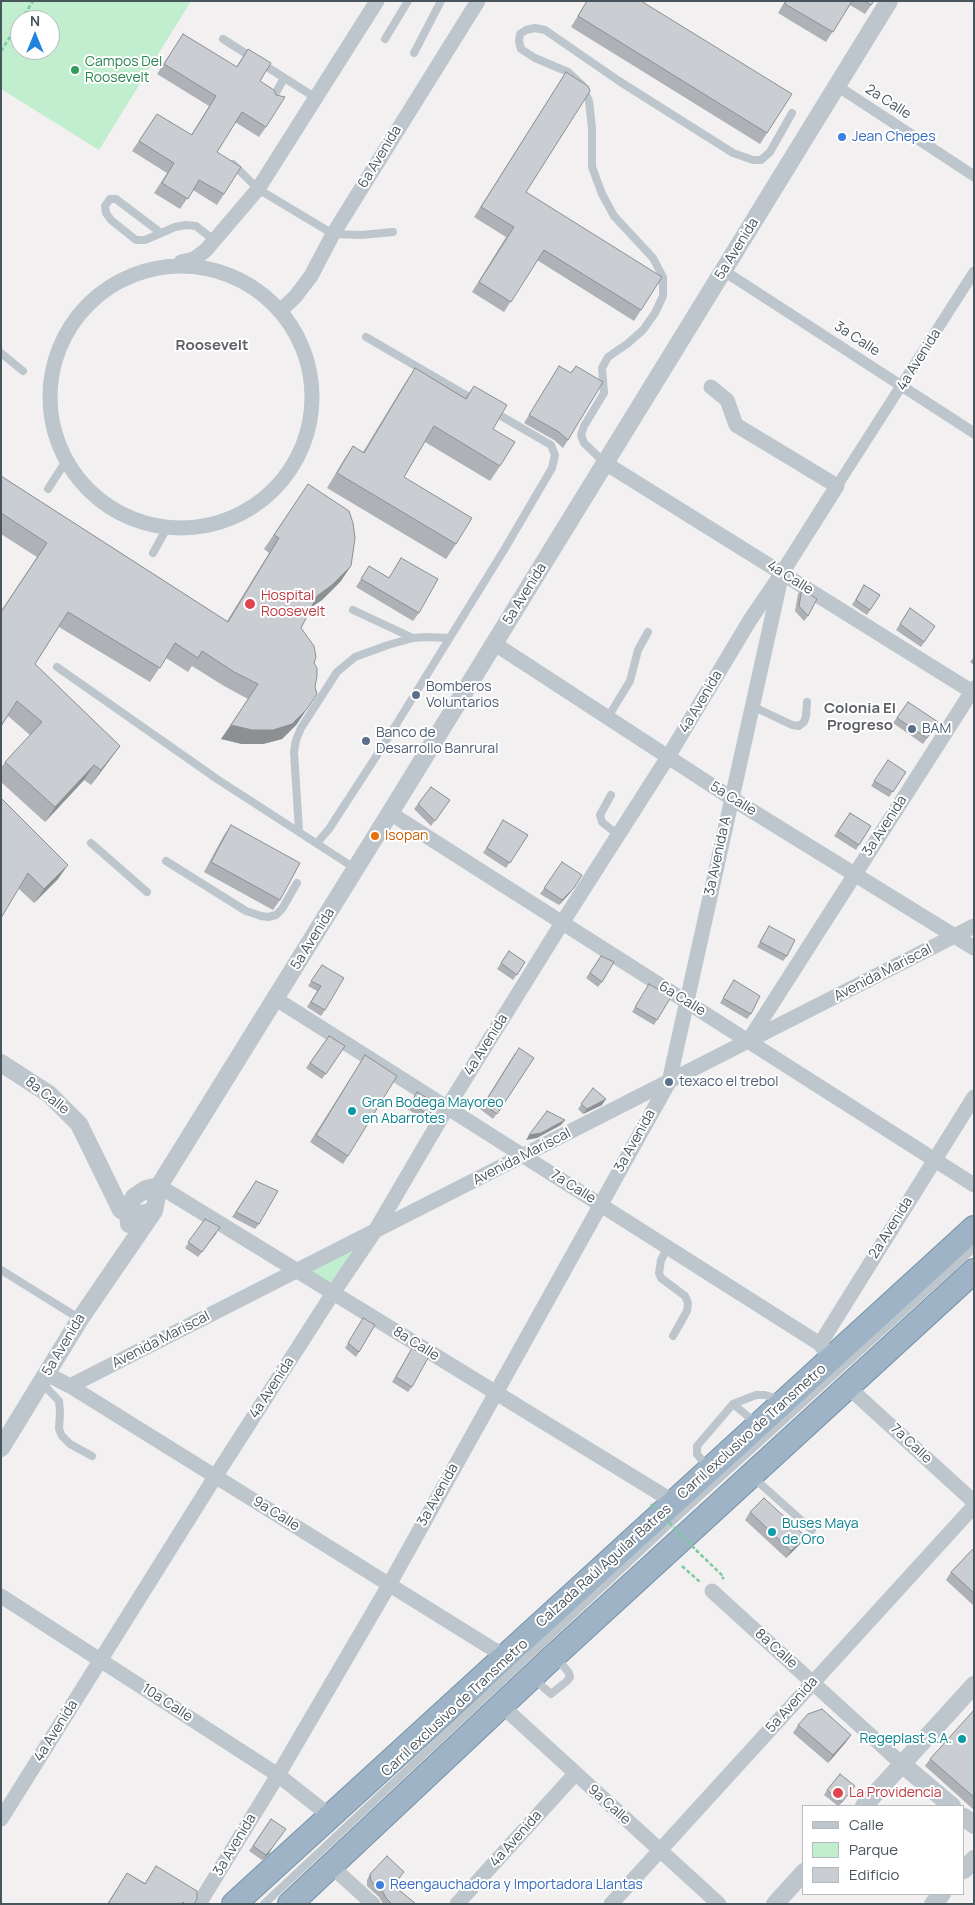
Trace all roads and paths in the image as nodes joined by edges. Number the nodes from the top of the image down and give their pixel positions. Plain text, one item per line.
1 (377, 1) edge
2 (408, 1) edge
3 (441, 1) edge
4 (478, 1) edge
5 (889, 1) edge
6 (10, 37) edge
7 (223, 39) dead end
8 (385, 39) dead end
9 (1, 51) edge
10 (414, 53) dead end
11 (284, 78) junction
12 (837, 86) junction
13 (316, 98) junction
14 (272, 100) edge
15 (792, 113) edge
16 (226, 159) edge
17 (974, 176) edge
18 (258, 189) junction
19 (393, 232) dead end
20 (161, 233) junction
21 (333, 234) junction
22 (215, 241) junction
23 (163, 267) junction
24 (724, 271) junction
25 (974, 272) edge
26 (281, 310) junction
27 (366, 337) dead end
28 (1, 354) edge
29 (23, 371) dead end
30 (902, 386) junction
31 (711, 387) dead end
32 (974, 433) edge
33 (66, 461) junction
34 (605, 463) junction
35 (837, 486) junction
36 (48, 488) dead end
37 (167, 528) junction
38 (153, 553) dead end
39 (782, 573) junction
40 (353, 610) dead end
41 (648, 632) dead end
42 (413, 638) junction
43 (449, 638) junction
44 (495, 644) junction
45 (57, 666) dead end
46 (973, 691) edge
47 (807, 702) dead end
48 (752, 706) junction
49 (608, 718) junction
50 (668, 757) junction
51 (611, 795) dead end
52 (731, 798) junction
53 (390, 813) junction
54 (299, 831) junction
55 (618, 835) junction
56 (91, 843) dead end
57 (316, 843) junction
58 (166, 861) dead end
59 (356, 869) junction
60 (854, 873) junction
61 (297, 882) edge
62 (147, 892) dead end
63 (562, 923) junction
64 (974, 926) edge
65 (954, 936) junction
66 (974, 948) edge
67 (276, 999) junction
68 (686, 1002) junction
69 (748, 1041) junction
70 (1, 1063) edge
71 (669, 1082) junction
72 (974, 1098) edge
73 (447, 1108) junction
74 (524, 1156) junction
75 (934, 1160) junction
76 (100, 1164) junction
77 (974, 1185) edge
78 (159, 1186) junction
79 (142, 1191) junction
80 (600, 1204) junction
81 (154, 1211) junction
82 (128, 1214) junction
83 (974, 1228) edge
84 (375, 1231) junction
85 (130, 1245) junction
86 (668, 1247) junction
87 (974, 1248) edge
88 (1, 1270) edge
89 (297, 1271) junction
90 (974, 1271) edge
91 (333, 1293) junction
92 (80, 1319) junction
93 (672, 1336) dead end
94 (825, 1352) junction
95 (44, 1378) junction
96 (70, 1386) junction
97 (847, 1386) junction
98 (495, 1393) junction
99 (784, 1401) junction
100 (733, 1404) junction
101 (758, 1424) junction
102 (1, 1448) edge
103 (92, 1456) dead end
104 (708, 1470) junction
105 (750, 1474) junction
106 (215, 1477) junction
107 (974, 1502) edge
108 (663, 1503) junction
109 (974, 1506) edge
110 (812, 1530) dead end
111 (666, 1552) junction
112 (724, 1577) dead end
113 (389, 1584) junction
114 (712, 1591) joint
115 (1, 1596) edge
116 (504, 1656) junction
117 (101, 1660) junction
118 (813, 1682) junction
119 (974, 1685) edge
120 (501, 1705) junction
121 (902, 1764) junction
122 (575, 1774) junction
123 (278, 1776) junction
124 (865, 1805) edge
125 (951, 1805) edge
126 (330, 1816) junction
127 (1, 1819) edge
128 (660, 1850) junction
129 (974, 1859) edge
130 (330, 1865) junction
131 (965, 1869) edge
132 (802, 1874) edge
133 (200, 1904) edge
134 (234, 1904) edge
135 (264, 1904) edge
136 (290, 1904) edge
137 (373, 1904) edge
138 (457, 1904) edge
139 (611, 1904) edge
140 (718, 1904) edge
141 (775, 1904) edge

1 - 13 street
2 - 8 lane
3 - 10 lane
4 - 21 street, 6a Avenida
5 - 12 street, 5a Avenida
6 - 9 path
7 - 11 lane
11 - 13 lane
11 - 14 lane
12 - 17 street, 2a Calle
12 - 24 street, 5a Avenida
13 - 18 street
15 - 34 lane
16 - 18 lane
18 - 21 lane
18 - 22 street
19 - 21 lane
20 - 20 lane
20 - 22 lane
21 - 26 street, 6a Avenida
22 - 23 street
23 - 26 street
23 - 33 street
24 - 30 street, 3a Calle
24 - 34 street, 5a Avenida
25 - 30 street, 4a Avenida
26 - 37 street
27 - 43 lane
28 - 29 lane
30 - 32 street, 3a Calle
30 - 35 street, 4a Avenida
31 - 35 street
33 - 36 lane
33 - 37 street
34 - 39 street, 4a Calle
34 - 44 street, 5a Avenida
35 - 39 street, 4a Avenida
37 - 38 lane
39 - 46 street, 4a Calle
39 - 48 street, 3a Avenida A
39 - 50 street, 4a Avenida
40 - 42 lane
41 - 49 lane
42 - 43 lane
42 - 54 lane
43 - 57 lane
44 - 49 street, 5a Calle
44 - 53 street, 5a Avenida
45 - 54 lane
46 - 60 street, 3a Avenida
47 - 48 lane
48 - 52 street, 3a Avenida A
49 - 50 street, 5a Calle
50 - 52 street, 5a Calle
50 - 55 street, 4a Avenida
51 - 55 lane
52 - 60 street, 5a Calle
52 - 68 street, 3a Avenida A
53 - 59 street, 5a Avenida
53 - 63 street, 6a Calle
54 - 57 lane
55 - 63 street, 4a Avenida
56 - 62 lane
57 - 59 lane
58 - 61 lane
59 - 67 street, 5a Avenida
60 - 65 street, 5a Calle
60 - 69 street, 3a Avenida
63 - 68 street, 6a Calle
63 - 73 street, 4a Avenida
64 - 65 street, Avenida Mariscal
65 - 66 street, 5a Calle
65 - 69 street, Avenida Mariscal
67 - 73 street, 7a Calle
67 - 78 street, 5a Avenida
68 - 69 street, 6a Calle
68 - 71 street, 3a Avenida A
69 - 71 street, Avenida Mariscal
69 - 75 street, 6a Calle
70 - 76 street, 8a Calle
71 - 74 street, Avenida Mariscal
71 - 80 street, 3a Avenida
72 - 75 street, 2a Avenida
73 - 74 street, 7a Calle
73 - 84 street, 4a Avenida
74 - 80 street, 7a Calle
74 - 84 street, Avenida Mariscal
75 - 77 street, 6a Calle
75 - 94 street, 2a Avenida
76 - 79 street, 8a Calle
76 - 82 street, 8a Calle
78 - 79 street
78 - 81 street, 5a Avenida
78 - 89 street, 8a Calle
79 - 82 street
80 - 86 street, 7a Calle
80 - 98 street, 3a Avenida
81 - 82 street
81 - 85 street, 5a Avenida
82 - 85 street
83 - 94 highway, Calzada Raúl Aguilar Batres
84 - 89 street, Avenida Mariscal
84 - 91 street, 4a Avenida
85 - 92 street, 5a Avenida
86 - 93 lane
86 - 94 street, 7a Calle
87 - 135 lane, Carril exclusivo de Transmetro
88 - 92 lane
89 - 91 street, 8a Calle
89 - 96 street, Avenida Mariscal
90 - 97 highway
91 - 98 street, 8a Calle
91 - 106 street, 4a Avenida
92 - 95 street, 5a Avenida
94 - 99 highway, Calzada Raúl Aguilar Batres
95 - 96 street, 9a Calle
95 - 102 street, 5a Avenida
95 - 103 lane
96 - 106 street, 9a Calle
97 - 105 highway
97 - 107 street, 7a Calle
98 - 108 street, 8a Calle
98 - 113 street, 3a Avenida
99 - 100 lane
99 - 101 highway, Calzada Raúl Aguilar Batres
100 - 101 lane
100 - 104 lane
101 - 104 highway, Calzada Raúl Aguilar Batres
104 - 108 highway, Calzada Raúl Aguilar Batres
105 - 110 lane
105 - 111 highway
106 - 113 street, 9a Calle
106 - 117 street, 4a Avenida
108 - 112 path, bridge
108 - 116 highway, Calzada Raúl Aguilar Batres
109 - 118 street, 5a Avenida
111 - 114 path
111 - 120 highway
113 - 116 street, 9a Calle
113 - 123 street, 3a Avenida
114 - 118 street, 8a Calle
115 - 117 street, 10a Calle
116 - 126 highway, Calzada Raúl Aguilar Batres
117 - 123 street, 10a Calle
117 - 127 street, 4a Avenida
118 - 121 street, 8a Calle
118 - 128 street, 5a Avenida
119 - 121 street
120 - 122 street, 9a Calle
120 - 130 highway
121 - 124 street
121 - 125 street, 8a Calle
122 - 128 street, 9a Calle
122 - 138 street, 4a Avenida
123 - 126 street, 10a Calle
123 - 133 street, 3a Avenida
126 - 134 highway, Calzada Raúl Aguilar Batres
128 - 139 street, 5a Avenida
128 - 140 street, 9a Calle
129 - 131 street
130 - 136 highway
130 - 137 street
132 - 141 street

